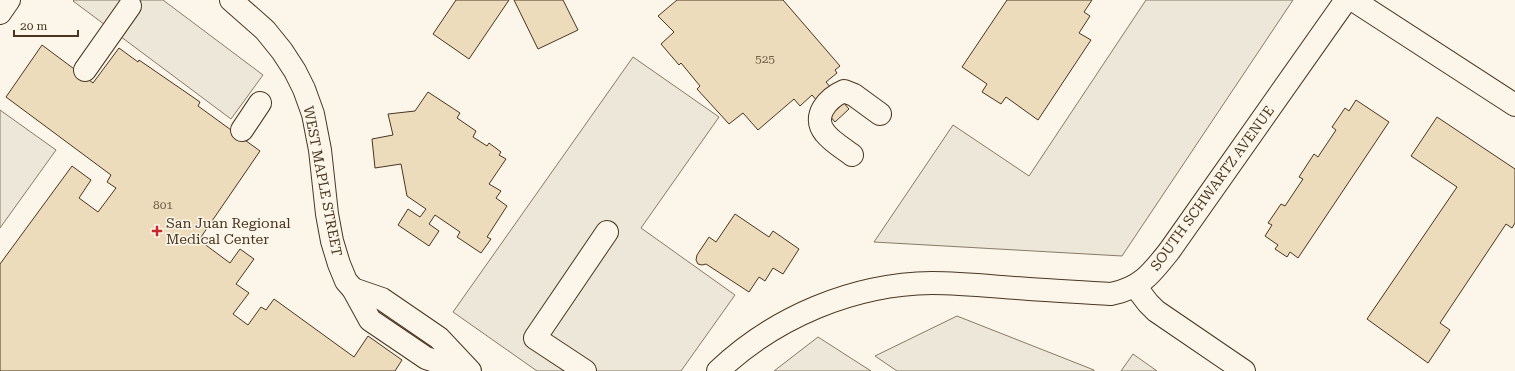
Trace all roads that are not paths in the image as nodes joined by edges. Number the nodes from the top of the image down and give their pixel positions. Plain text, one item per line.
1 (9, 0) edge
2 (231, 0) edge
3 (1346, 0) edge
4 (1353, 0) edge
5 (130, 6) dead end
6 (0, 13) edge
7 (85, 70) dead end
8 (260, 103) dead end
9 (1515, 105) edge
10 (880, 114) dead end
11 (242, 130) dead end
12 (852, 155) dead end
13 (607, 232) dead end
14 (1136, 286) junction
15 (353, 290) junction
16 (465, 371) edge
17 (470, 371) edge
18 (585, 371) edge
19 (718, 371) edge
20 (1244, 371) edge

1 - 6 street
2 - 15 street, WEST MAPLE STREET
3 - 14 street, SOUTH SCHWARTZ AVENUE
4 - 9 street
5 - 7 street
8 - 11 street
10 - 12 street
13 - 18 street
14 - 19 street, SOUTH SCHWARTZ AVENUE
14 - 20 street
15 - 16 street, WEST MAPLE STREET
15 - 17 street

